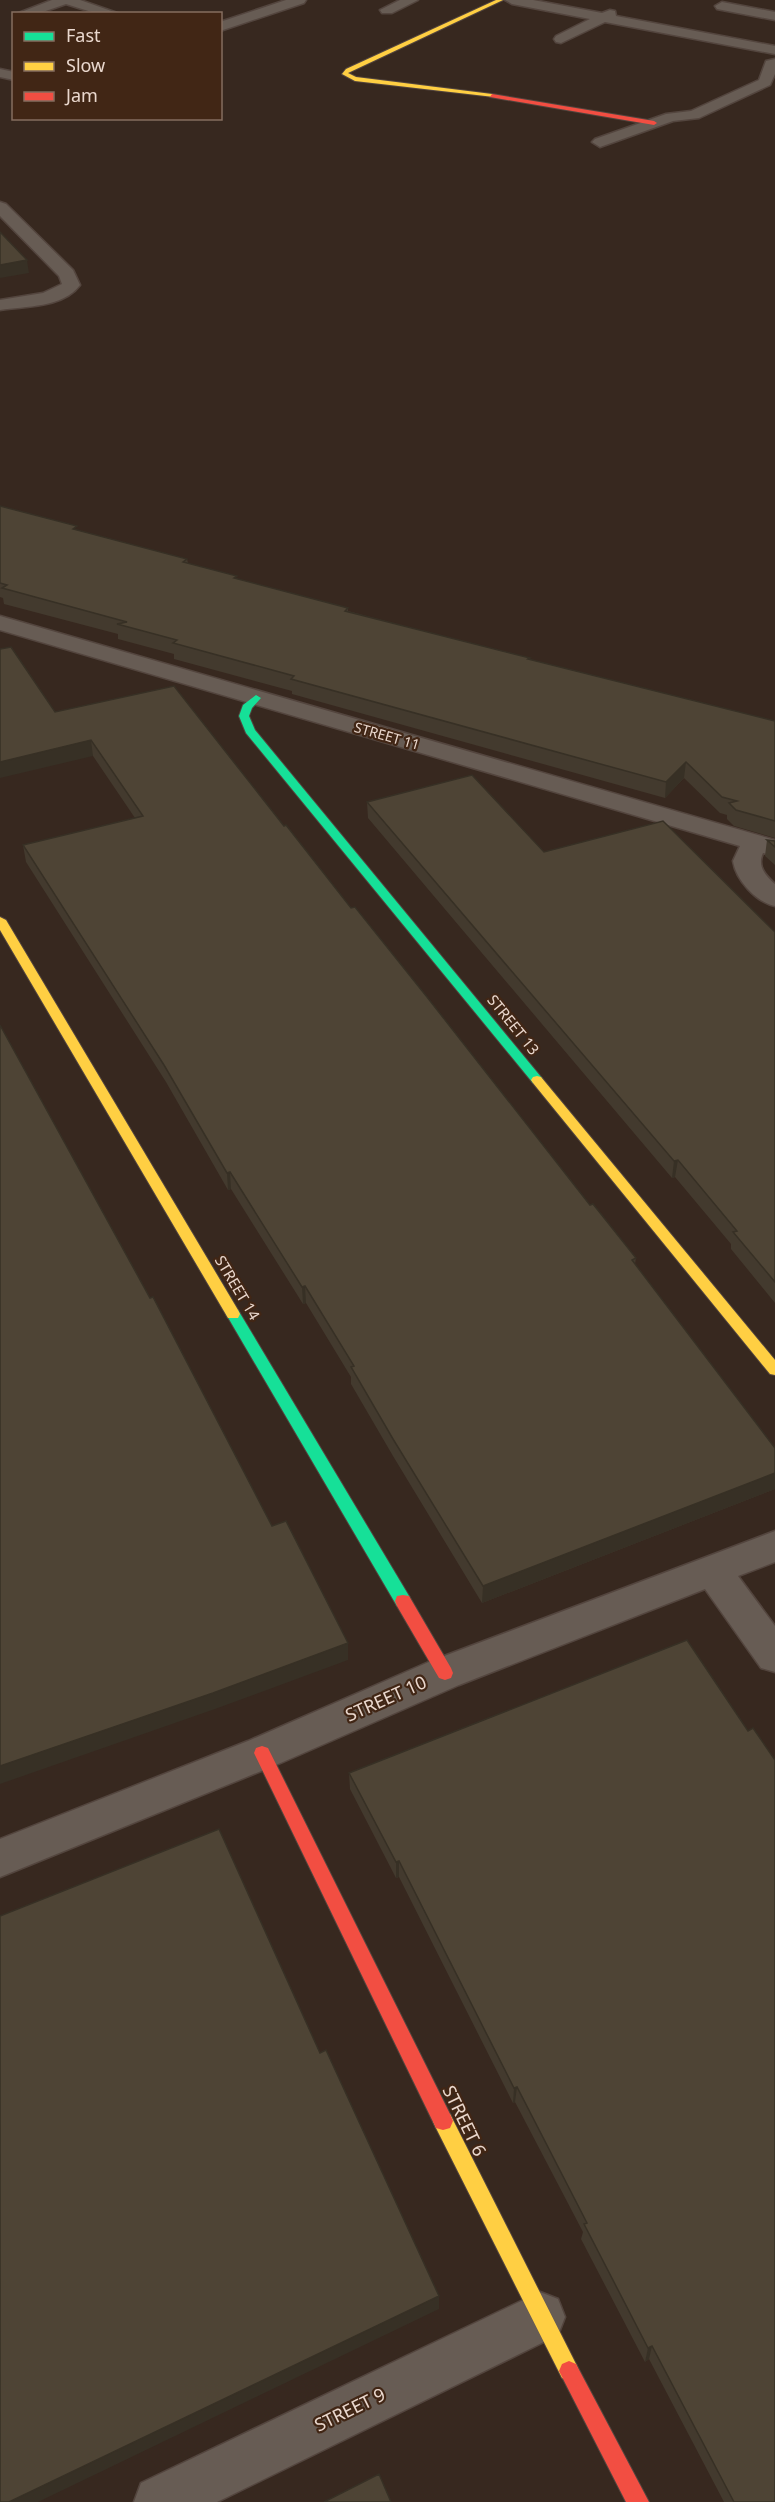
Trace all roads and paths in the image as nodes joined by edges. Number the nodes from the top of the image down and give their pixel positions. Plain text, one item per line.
1 (65, 0) edge
2 (299, 0) edge
3 (411, 0) edge
4 (500, 0) edge
5 (520, 1) edge
6 (627, 6) dead end
7 (722, 6) dead end
8 (387, 10) dead end
9 (28, 12) edge
10 (107, 12) edge
11 (775, 16) edge
12 (606, 17) junction
13 (222, 26) edge
14 (561, 39) dead end
15 (775, 51) edge
16 (775, 63) edge
17 (654, 123) junction
18 (600, 142) dead end
19 (0, 207) edge
20 (0, 305) edge
21 (0, 623) edge
22 (256, 698) junction
23 (766, 845) edge
24 (775, 898) edge
25 (0, 920) edge
26 (775, 1370) edge
27 (775, 1546) edge
28 (713, 1571) junction
29 (775, 1656) edge
30 (445, 1673) junction
31 (262, 1753) junction
32 (0, 1858) edge
33 (540, 2317) junction
34 (160, 2502) edge
35 (638, 2502) edge

1 - 9 street
1 - 10 street
2 - 13 street
3 - 8 street
4 - 17 street
5 - 12 street
6 - 12 street
7 - 11 street
12 - 14 street
12 - 15 street
16 - 17 street
17 - 18 street
19 - 20 street
21 - 22 street, STREET 11
22 - 23 street, STREET 11
22 - 26 street, STREET 13
23 - 24 street
25 - 30 street, STREET 14
27 - 28 street, STREET 10
28 - 29 street
28 - 30 street, STREET 10
30 - 31 street, STREET 10
31 - 32 street, STREET 10
31 - 33 street, STREET 6
33 - 34 street, STREET 9
33 - 35 street, STREET 6

